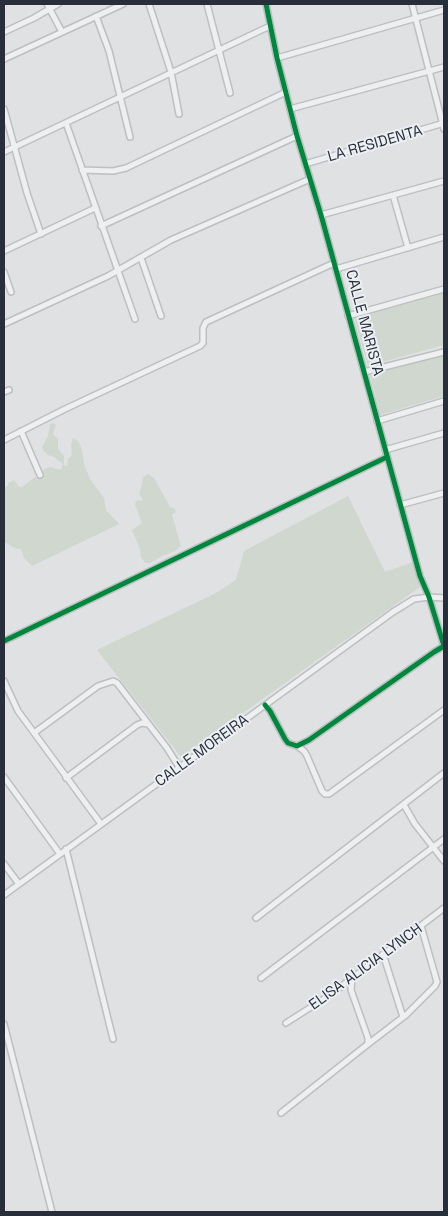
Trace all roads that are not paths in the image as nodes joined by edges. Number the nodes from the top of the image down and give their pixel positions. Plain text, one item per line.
1 (58, 4) edge
2 (122, 4) edge
3 (149, 4) edge
4 (207, 4) edge
5 (267, 4) edge
6 (412, 4) edge
7 (48, 6) edge
8 (444, 10) edge
9 (96, 16) junction
10 (416, 18) junction
11 (270, 26) junction
12 (4, 32) edge
13 (62, 32) junction
14 (218, 50) junction
15 (277, 58) junction
16 (4, 59) edge
17 (444, 67) edge
18 (171, 72) junction
19 (429, 72) junction
20 (286, 92) junction
21 (230, 93) dead end
22 (120, 97) junction
23 (4, 108) edge
24 (290, 109) junction
25 (179, 114) dead end
26 (66, 123) junction
27 (444, 125) edge
28 (296, 136) junction
29 (130, 137) dead end
30 (14, 147) junction
31 (4, 152) edge
32 (305, 164) junction
33 (82, 170) junction
34 (310, 179) junction
35 (444, 181) edge
36 (393, 195) junction
37 (95, 208) junction
38 (321, 215) junction
39 (101, 226) junction
40 (41, 234) junction
41 (444, 237) edge
42 (408, 248) junction
43 (4, 252) edge
44 (141, 258) junction
45 (334, 263) junction
46 (336, 269) junction
47 (117, 271) junction
48 (4, 273) edge
49 (444, 289) edge
50 (11, 292) dead end
51 (161, 316) dead end
52 (348, 316) junction
53 (135, 319) dead end
54 (4, 324) edge
55 (444, 352) edge
56 (364, 372) junction
57 (444, 401) edge
58 (377, 421) junction
59 (21, 432) junction
60 (444, 433) edge
61 (4, 440) edge
62 (385, 450) junction
63 (387, 457) junction
64 (40, 475) dead end
65 (444, 493) edge
66 (400, 505) junction
67 (429, 597) junction
68 (444, 598) edge
69 (4, 641) edge
70 (444, 646) edge
71 (4, 681) edge
72 (5, 692) edge
73 (265, 705) junction
74 (444, 710) edge
75 (148, 724) junction
76 (34, 733) junction
77 (297, 746) junction
78 (179, 767) junction
79 (444, 773) edge
80 (4, 778) edge
81 (66, 778) junction
82 (404, 805) junction
83 (101, 824) junction
84 (444, 839) edge
85 (433, 847) junction
86 (66, 849) junction
87 (60, 854) junction
88 (444, 862) edge
89 (4, 864) edge
90 (19, 884) junction
91 (4, 895) edge
92 (444, 908) edge
93 (256, 918) dead end
94 (421, 926) junction
95 (383, 954) junction
96 (260, 978) dead end
97 (352, 978) junction
98 (403, 1017) junction
99 (286, 1023) dead end
100 (4, 1024) edge
101 (113, 1039) dead end
102 (368, 1044) junction
103 (281, 1113) dead end
104 (52, 1212) edge

1 - 7 street
2 - 9 street
3 - 18 street
4 - 14 street
5 - 11 street, CALLE MARISTA
6 - 10 street
7 - 12 street
7 - 13 street
8 - 10 street
9 - 13 street
9 - 22 street
10 - 15 street
10 - 19 street
11 - 14 street
11 - 15 street, CALLE MARISTA
13 - 16 street
14 - 18 street
14 - 21 street
15 - 20 street, CALLE MARISTA
17 - 19 street
18 - 22 street
18 - 25 street
19 - 24 street
19 - 27 street
20 - 24 street, CALLE MARISTA
20 - 33 street
22 - 26 street
22 - 29 street
23 - 30 street
24 - 28 street, CALLE MARISTA
26 - 30 street
26 - 33 street
27 - 32 street, LA RESIDENTA
28 - 32 street, CALLE MARISTA
28 - 39 street
30 - 31 street
30 - 40 street
32 - 34 street, CALLE MARISTA
33 - 37 street
34 - 38 street, CALLE MARISTA
34 - 44 street
35 - 36 street
36 - 38 street
36 - 42 street
37 - 39 street
37 - 40 street
38 - 45 street, CALLE MARISTA
39 - 47 street
40 - 43 street
41 - 42 street
42 - 46 street
44 - 47 street
44 - 51 street
45 - 46 street, CALLE MARISTA
45 - 59 street
46 - 52 street, CALLE MARISTA
47 - 53 street
47 - 54 street
48 - 50 street
49 - 52 street
52 - 56 street, CALLE MARISTA
55 - 56 street
56 - 58 street, CALLE MARISTA
57 - 58 street
58 - 62 street, CALLE MARISTA
59 - 61 street
59 - 64 street
60 - 62 street
62 - 63 street, CALLE MARISTA
63 - 66 street, CALLE MARISTA
63 - 69 street
65 - 66 street
66 - 67 street, CALLE MARISTA
67 - 68 street
67 - 70 street, CALLE MARISTA
67 - 73 street, CALLE MOREIRA
70 - 77 street
71 - 72 street
72 - 76 street
73 - 77 street
73 - 78 street, CALLE MOREIRA
74 - 77 street
75 - 76 street
75 - 78 street
75 - 81 street
76 - 81 street
78 - 83 street, CALLE MOREIRA
79 - 82 street
80 - 87 street
81 - 83 street
82 - 85 street
82 - 93 street
83 - 86 street, CALLE MOREIRA
84 - 85 street
85 - 88 street
85 - 96 street
86 - 87 street, CALLE MOREIRA
86 - 101 street
87 - 90 street, CALLE MOREIRA
89 - 90 street
90 - 91 street, CALLE MOREIRA
92 - 94 street, ELISA ALICIA LYNCH
94 - 95 street, ELISA ALICIA LYNCH
94 - 98 street
95 - 97 street, ELISA ALICIA LYNCH
95 - 98 street
97 - 99 street, ELISA ALICIA LYNCH
97 - 102 street
98 - 102 street
100 - 104 street
102 - 103 street

